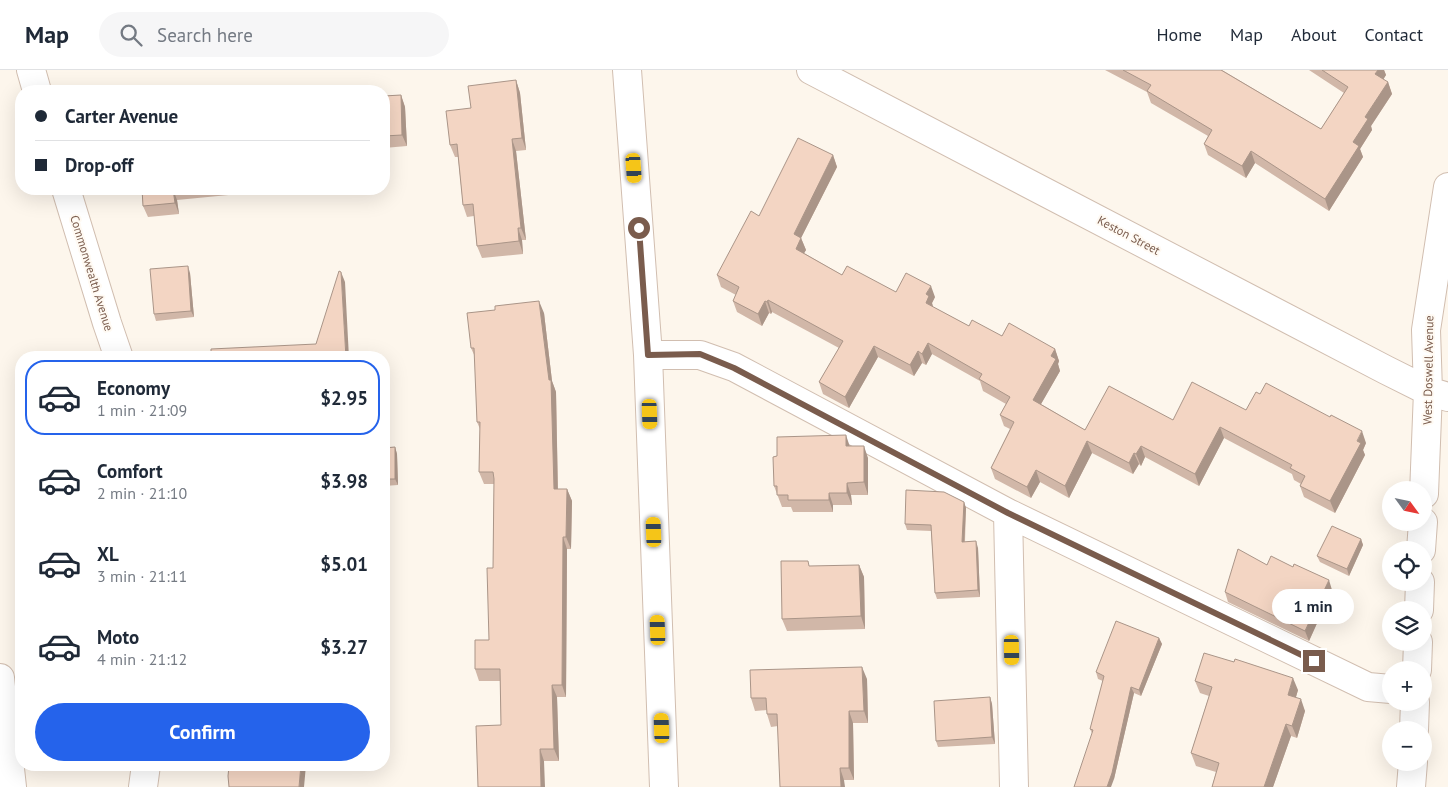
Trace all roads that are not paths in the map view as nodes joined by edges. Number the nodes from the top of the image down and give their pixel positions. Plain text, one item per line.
1 (30, 70) edge
2 (627, 70) edge
3 (811, 70) edge
4 (35, 85) edge
5 (1448, 187) edge
6 (68, 195) edge
7 (116, 351) edge
8 (648, 355) junction
9 (1438, 394) edge
10 (1426, 481) edge
11 (1008, 513) junction
12 (0, 678) edge
13 (1382, 688) edge
14 (145, 771) edge
15 (1412, 771) edge
16 (12, 787) edge
17 (143, 787) edge
18 (664, 787) edge
19 (1014, 787) edge
20 (1411, 787) edge

1 - 4 street
2 - 8 street
3 - 9 street, Keston Street
5 - 9 street, West Doswell Avenue
6 - 7 street, Commonwealth Avenue
8 - 11 street
8 - 18 street
9 - 10 street, West Doswell Avenue
11 - 13 street
11 - 19 street
12 - 16 street
14 - 17 street
15 - 20 street

